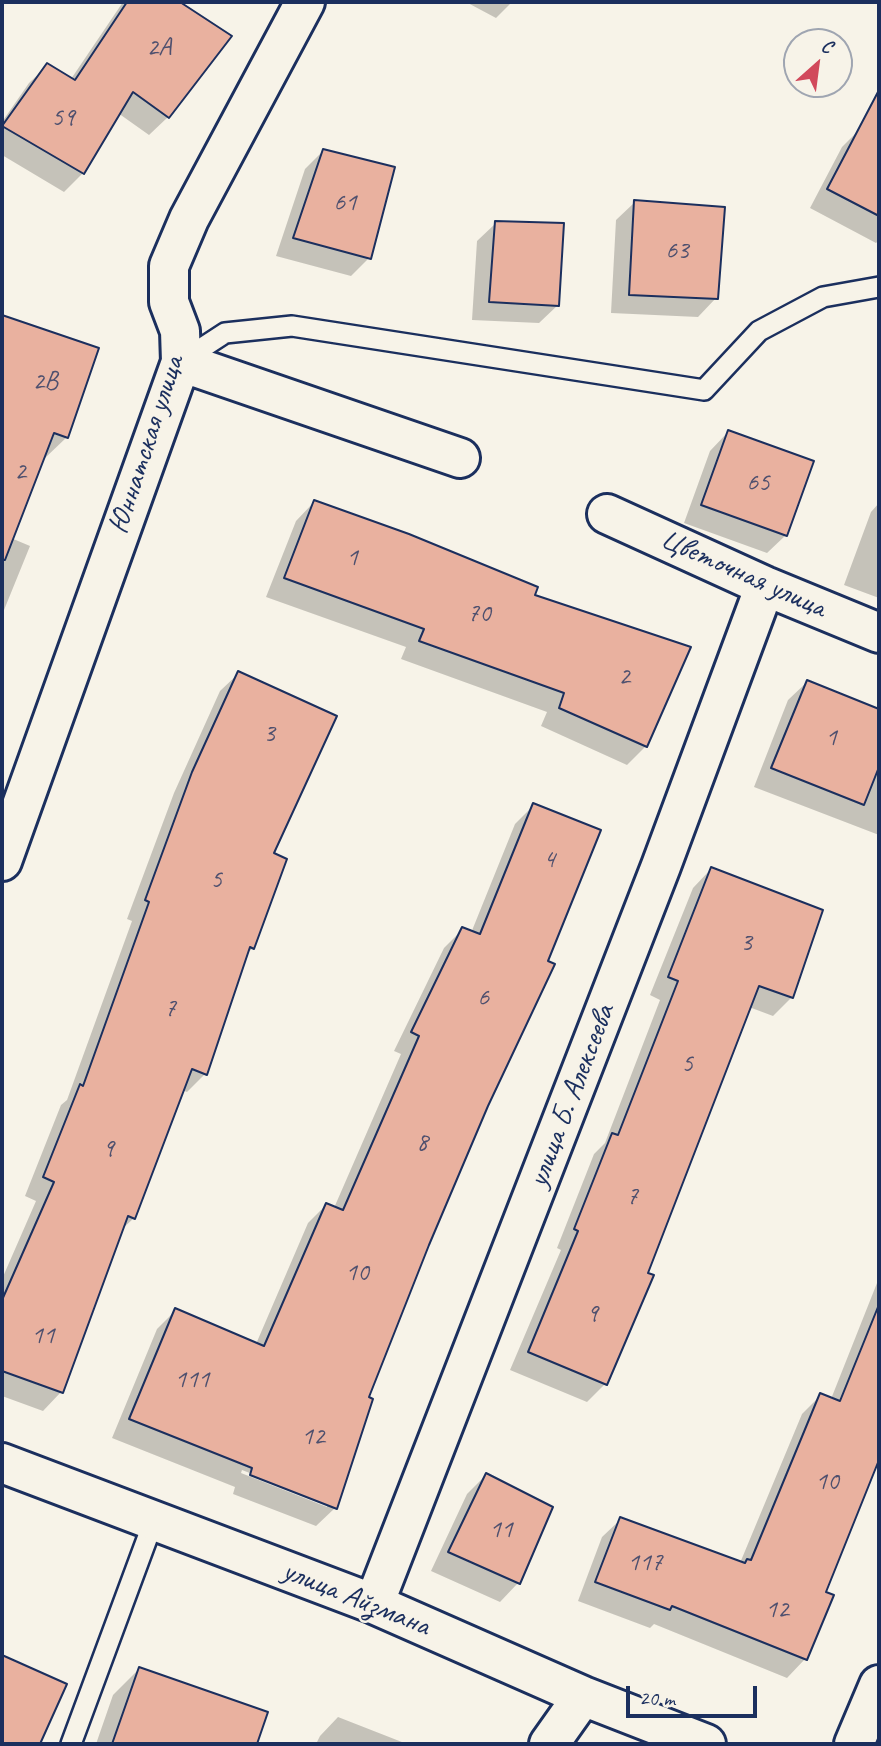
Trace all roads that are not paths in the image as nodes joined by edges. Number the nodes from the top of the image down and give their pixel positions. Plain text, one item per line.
1 (305, 2) edge
2 (879, 287) edge
3 (181, 362) junction
4 (460, 458) dead end
5 (607, 514) dead end
6 (765, 586) junction
7 (879, 634) edge
8 (2, 861) edge
9 (2, 1463) edge
10 (154, 1520) junction
11 (374, 1604) junction
12 (879, 1685) edge
13 (583, 1696) junction
14 (71, 1744) edge
15 (549, 1744) edge
16 (706, 1744) edge
17 (854, 1744) edge

1 - 3 street, Юннатская улица
2 - 3 lane
3 - 4 street
3 - 8 street, Юннатская улица
5 - 6 street, Цветочная улица
6 - 7 street, Цветочная улица
6 - 11 street, улица Б. Алексеева
9 - 10 street, улица Айзмана
10 - 11 street, улица Айзмана
10 - 14 lane
11 - 13 street, улица Айзмана
12 - 17 street
13 - 15 street
13 - 16 street, улица Айзмана

